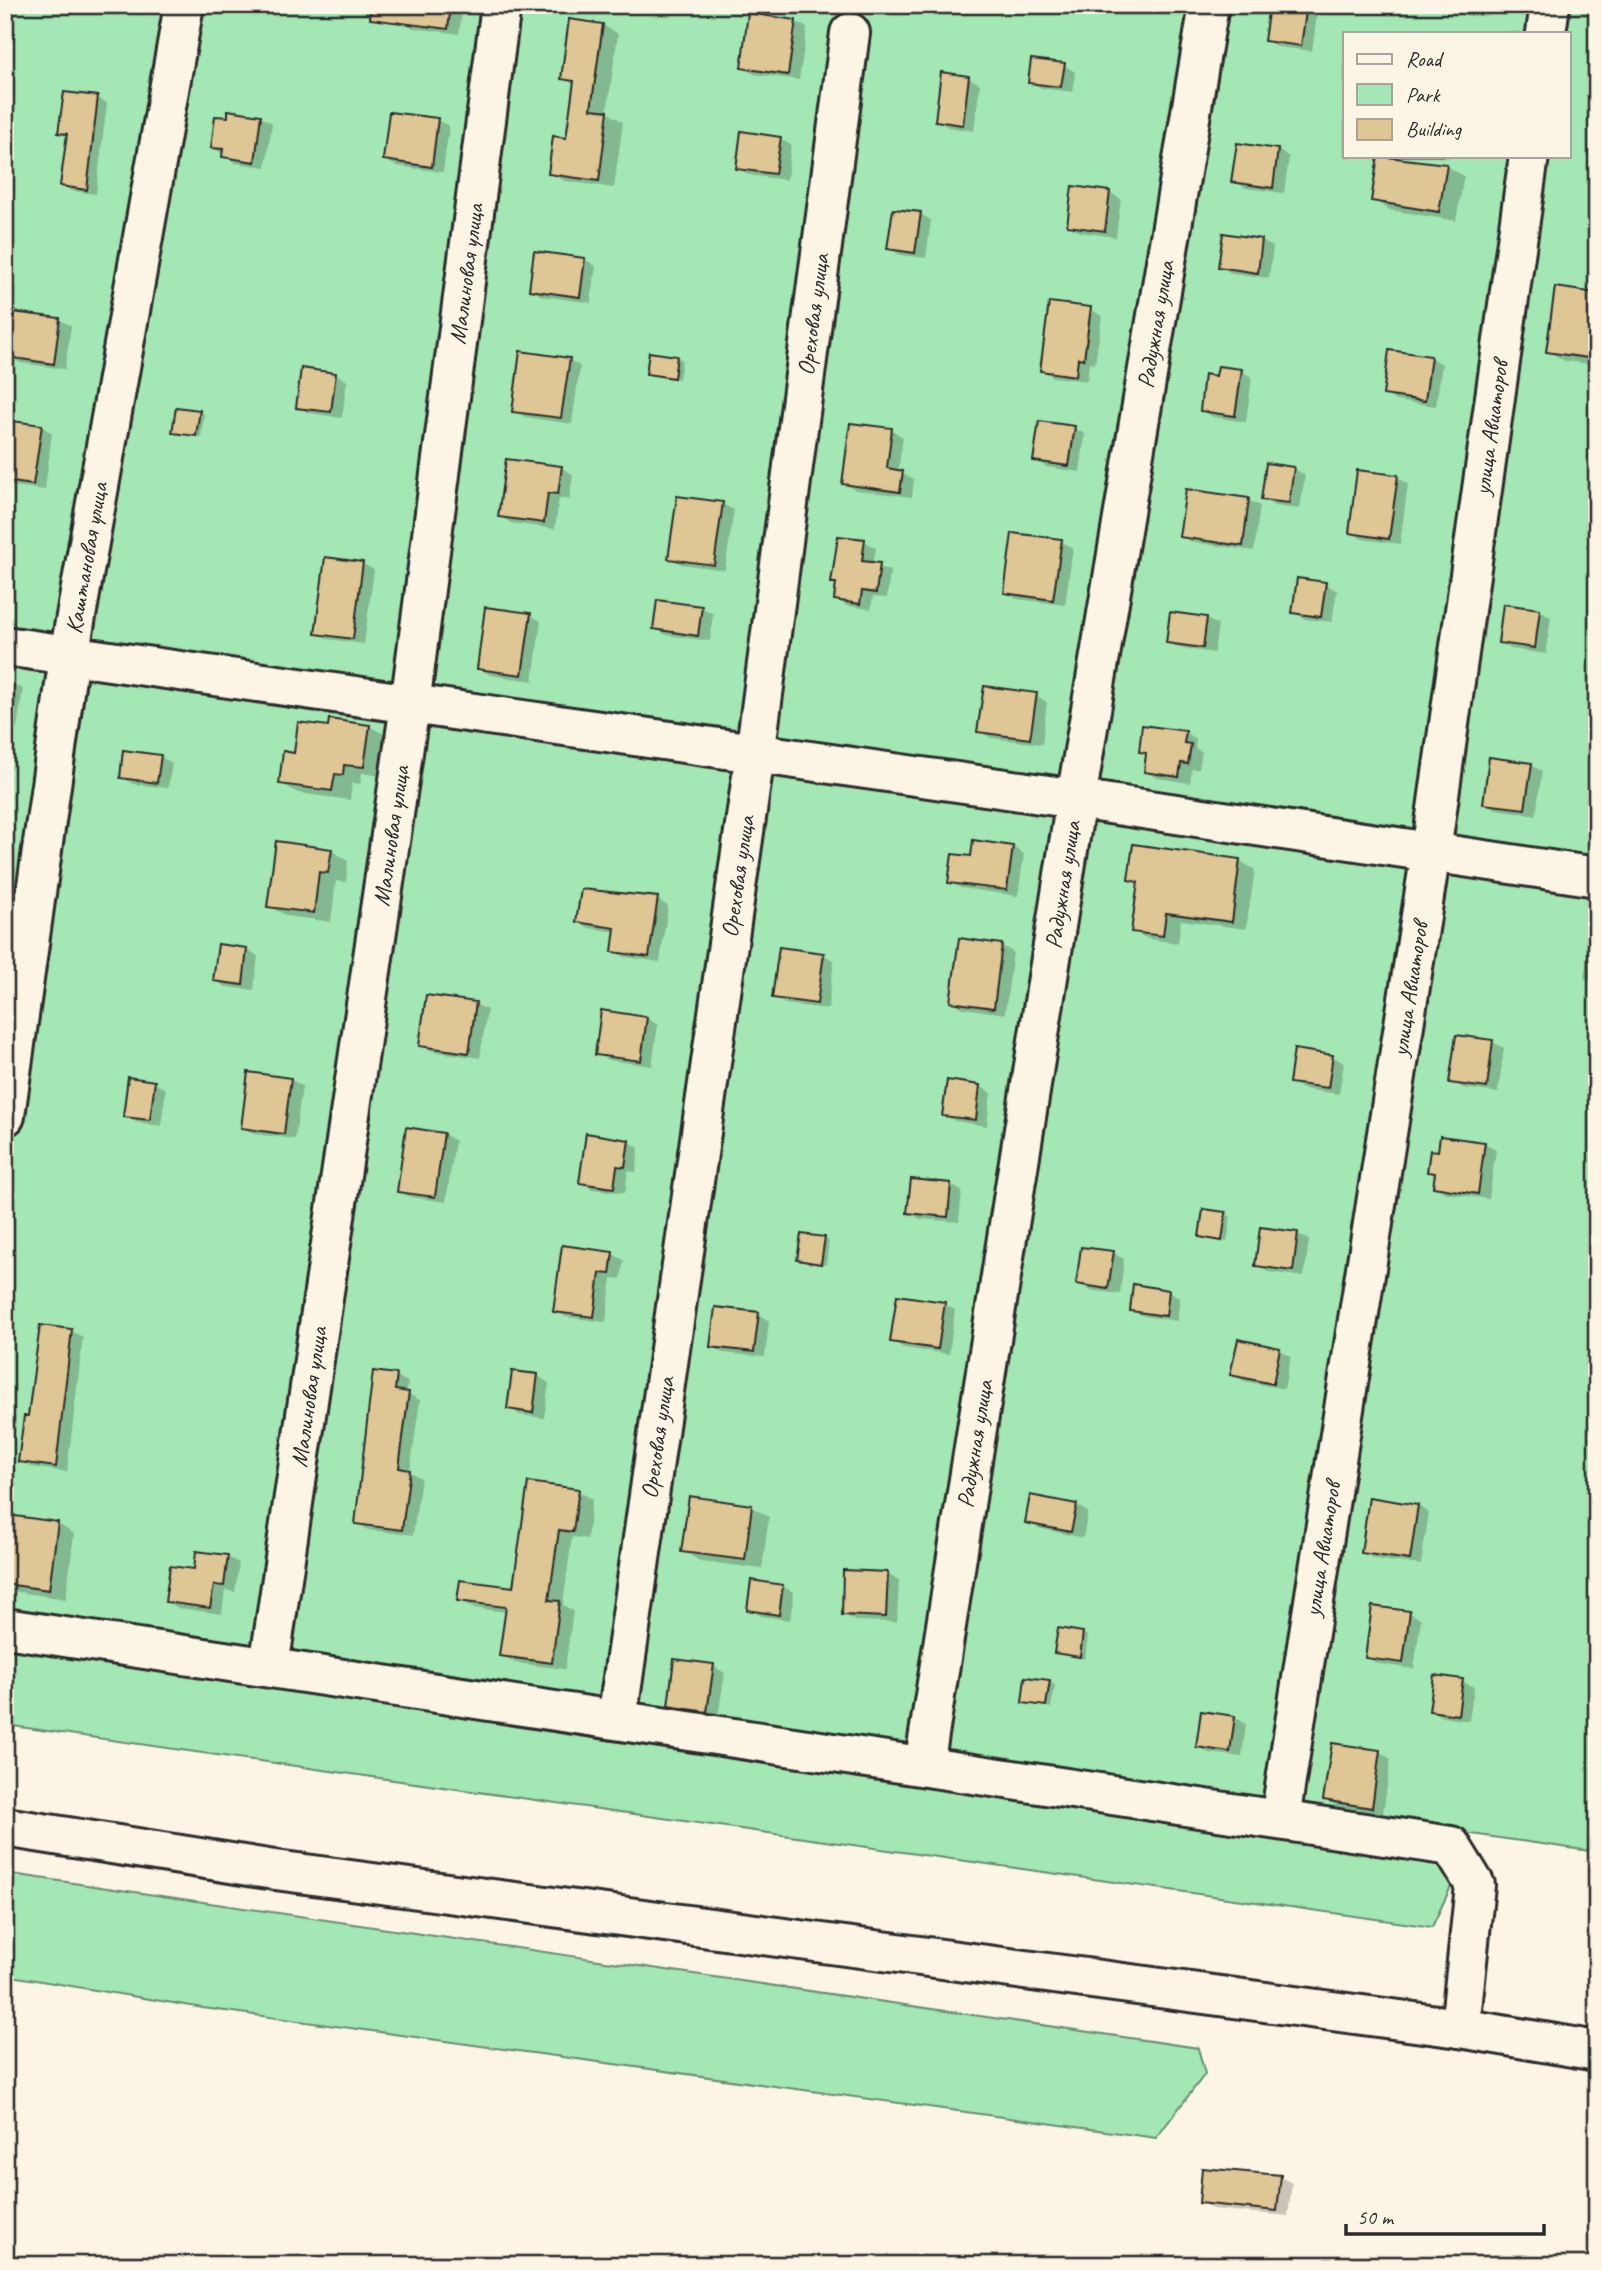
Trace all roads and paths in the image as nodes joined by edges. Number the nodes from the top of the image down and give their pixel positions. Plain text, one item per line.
1 (184, 5) edge
2 (501, 5) edge
3 (1209, 5) edge
4 (1550, 5) edge
5 (1546, 32) edge
6 (850, 33) dead end
7 (1529, 158) edge
8 (5, 646) edge
9 (69, 656) junction
10 (410, 705) junction
11 (755, 755) junction
12 (1076, 799) junction
13 (1431, 852) junction
14 (1597, 877) edge
15 (5, 1116) edge
16 (5, 1628) edge
17 (269, 1667) junction
18 (617, 1720) junction
19 (924, 1766) junction
20 (1280, 1819) junction
21 (5, 1827) edge
22 (1460, 2028) junction
23 (1597, 2051) edge

1 - 9 street, Каштановая улица
2 - 10 street, Малиновая улица
3 - 12 street, Радужная улица
4 - 5 street
6 - 11 street, Ореховая улица
7 - 13 street, улица Авиаторов
8 - 9 street
9 - 10 street
9 - 15 street, Каштановая улица
10 - 11 street
10 - 17 street, Малиновая улица
11 - 12 street
11 - 18 street, Ореховая улица
12 - 13 street
12 - 19 street, Радужная улица
13 - 14 street
13 - 20 street, улица Авиаторов
16 - 17 street
17 - 18 street
18 - 19 street
19 - 20 street
20 - 22 street
21 - 22 street
22 - 23 street

